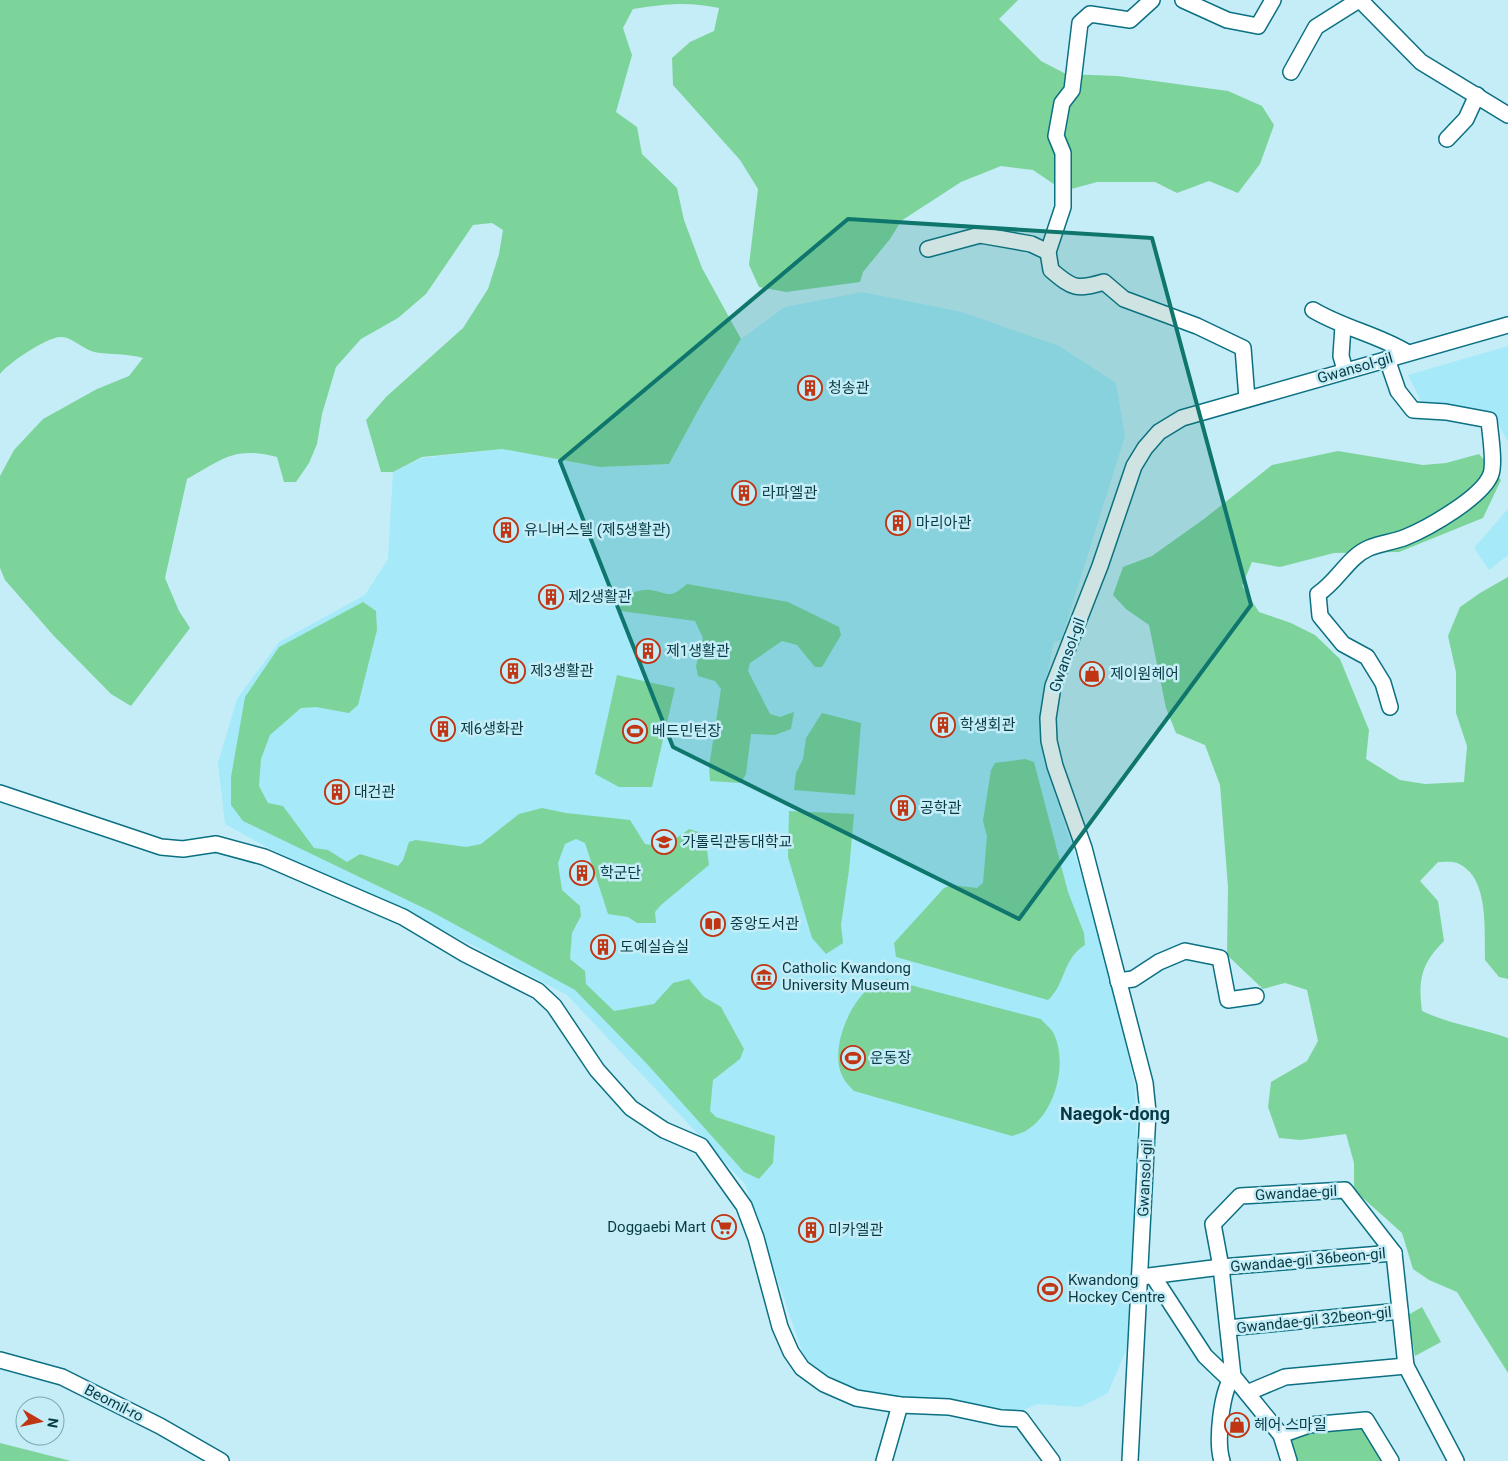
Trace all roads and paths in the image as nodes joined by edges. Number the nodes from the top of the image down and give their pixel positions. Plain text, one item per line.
1 (1152, 0) edge
2 (1183, 0) edge
3 (1273, 0) edge
4 (1360, 0) edge
5 (1291, 72) dead end
6 (1477, 94) junction
7 (1508, 115) edge
8 (1447, 139) dead end
9 (928, 249) dead end
10 (1048, 252) junction
11 (1314, 310) dead end
12 (1508, 325) edge
13 (1344, 326) junction
14 (1408, 353) junction
15 (1387, 359) junction
16 (1346, 370) junction
17 (1247, 399) junction
18 (1390, 707) dead end
19 (0, 793) edge
20 (1118, 981) junction
21 (1256, 996) dead end
22 (1394, 1253) junction
23 (1221, 1267) junction
24 (1147, 1276) junction
25 (1400, 1311) junction
26 (1228, 1328) junction
27 (0, 1360) edge
28 (1406, 1366) junction
29 (1231, 1378) junction
30 (1247, 1393) junction
31 (900, 1405) junction
32 (1281, 1435) junction
33 (221, 1461) edge
34 (884, 1461) edge
35 (1052, 1461) edge
36 (1130, 1461) edge
37 (1222, 1461) edge
38 (1289, 1461) edge
39 (1391, 1461) edge
40 (1456, 1461) edge

1 - 10 street
2 - 3 street
4 - 5 street
4 - 6 street
6 - 7 street
6 - 8 street
9 - 10 street
10 - 17 street
11 - 13 street
12 - 14 street, Gwansol-gil
13 - 14 street
13 - 16 street
14 - 15 street, Gwansol-gil
15 - 16 street, Gwansol-gil
15 - 18 street
16 - 17 street, Gwansol-gil
17 - 20 street, Gwansol-gil
19 - 31 street
20 - 21 street
20 - 24 street, Gwansol-gil
22 - 23 street, Gwandae-gil 36beon-gil
22 - 23 street, Gwandae-gil
22 - 25 street
23 - 24 street
23 - 26 street, Gwandae-gil
24 - 29 street
24 - 36 street, Gwansol-gil
25 - 26 street, Gwandae-gil 32beon-gil
25 - 28 street
26 - 29 street, Gwandae-gil
27 - 33 street, Beomil-ro
28 - 30 street
28 - 40 street
29 - 30 street
29 - 37 street
30 - 32 street
31 - 34 street
31 - 35 street
32 - 38 street
32 - 39 street

